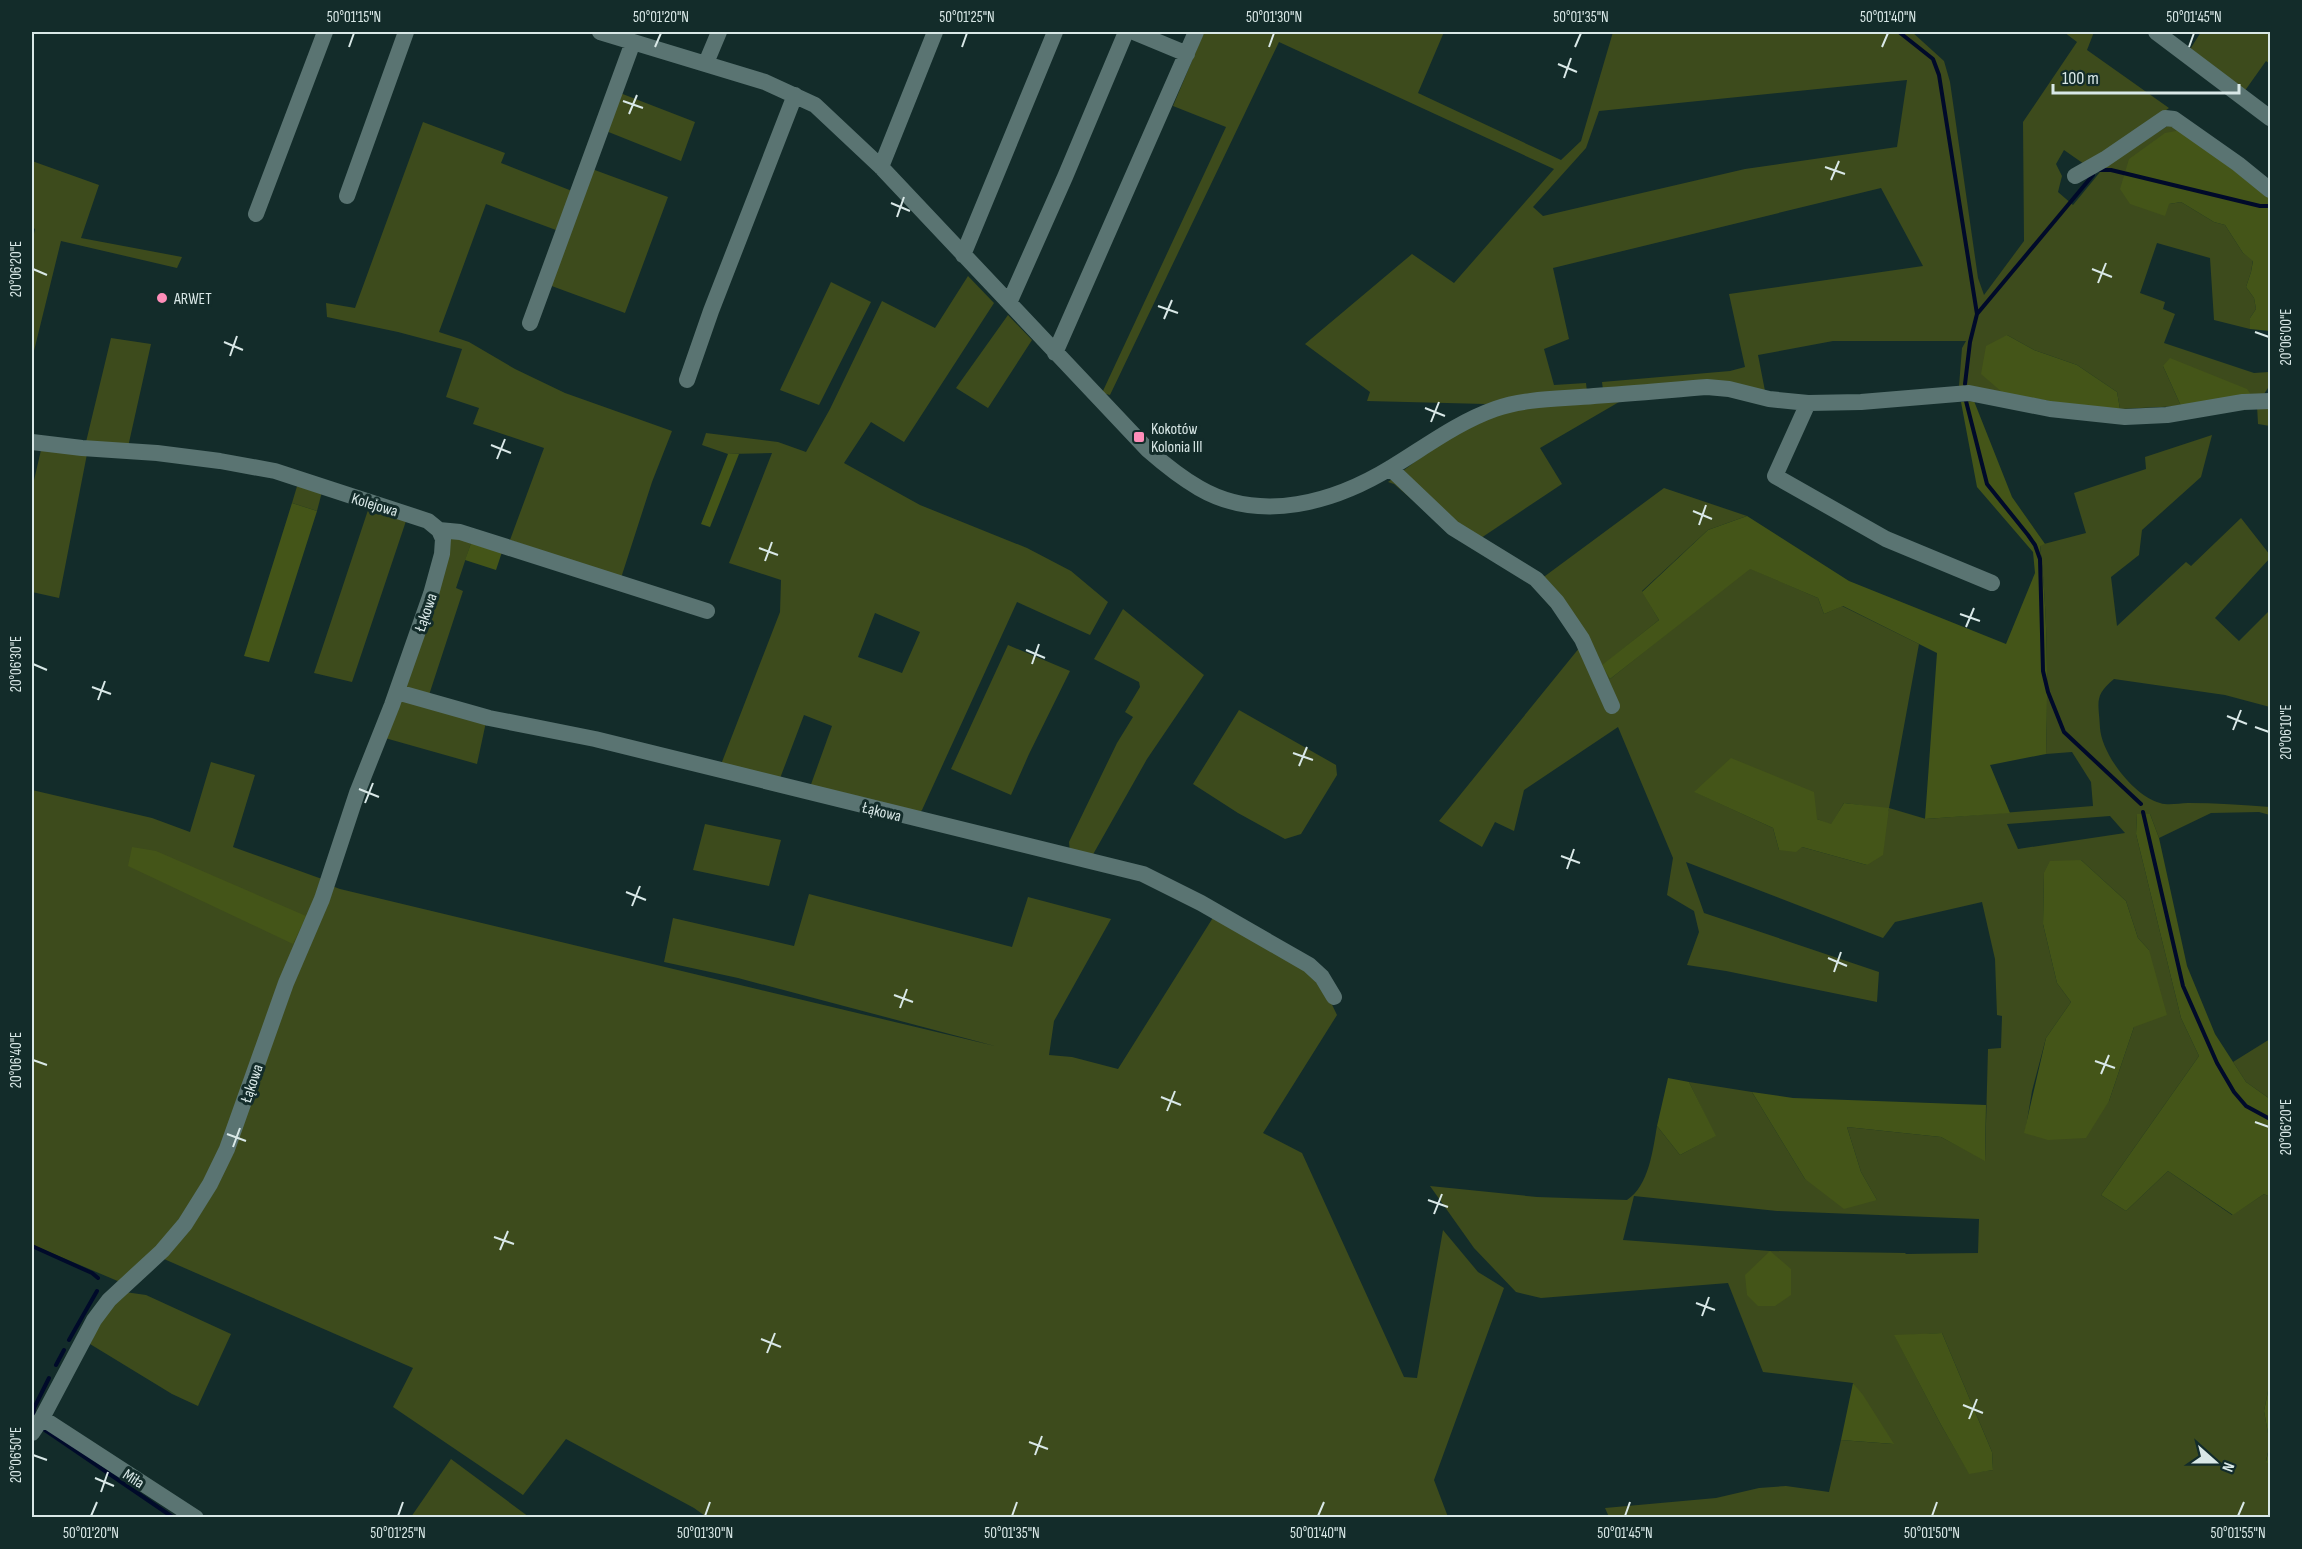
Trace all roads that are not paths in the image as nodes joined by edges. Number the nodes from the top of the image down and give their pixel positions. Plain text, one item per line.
1 (325, 32) edge
2 (406, 32) edge
3 (602, 32) edge
4 (719, 32) edge
5 (935, 32) edge
6 (1055, 32) edge
7 (1126, 32) edge
8 (1134, 32) edge
9 (1196, 32) edge
10 (2156, 32) edge
11 (633, 42) junction
12 (1187, 54) junction
13 (706, 63) junction
14 (795, 95) junction
15 (2271, 118) edge
16 (880, 167) junction
17 (2075, 176) dead end
18 (2271, 190) edge
19 (347, 196) dead end
20 (256, 214) dead end
21 (963, 255) junction
22 (1009, 303) junction
23 (530, 323) dead end
24 (1056, 353) junction
25 (687, 380) dead end
26 (2271, 401) edge
27 (1808, 403) junction
28 (32, 442) edge
29 (1390, 468) junction
30 (439, 530) junction
31 (1992, 583) dead end
32 (707, 611) dead end
33 (397, 692) junction
34 (1612, 706) dead end
35 (1334, 997) dead end
36 (42, 1418) junction
37 (32, 1433) edge
38 (196, 1518) edge

1 - 20 street
2 - 19 street
3 - 11 street
4 - 13 street
5 - 16 street
6 - 21 street
7 - 22 street
8 - 12 street
9 - 12 street
10 - 15 street
11 - 13 street
11 - 23 street
12 - 24 street
13 - 14 street
14 - 16 street
14 - 25 street
16 - 21 street
17 - 18 street
21 - 22 street
22 - 24 street
24 - 29 street
26 - 27 street
27 - 29 street
27 - 31 street
28 - 30 street, Kolejowa
29 - 34 street
30 - 32 street, Kolejowa
30 - 33 street, Łąkowa
33 - 35 street, Łąkowa
33 - 36 street, Łąkowa
36 - 37 street, Łąkowa
36 - 38 street, Miła

